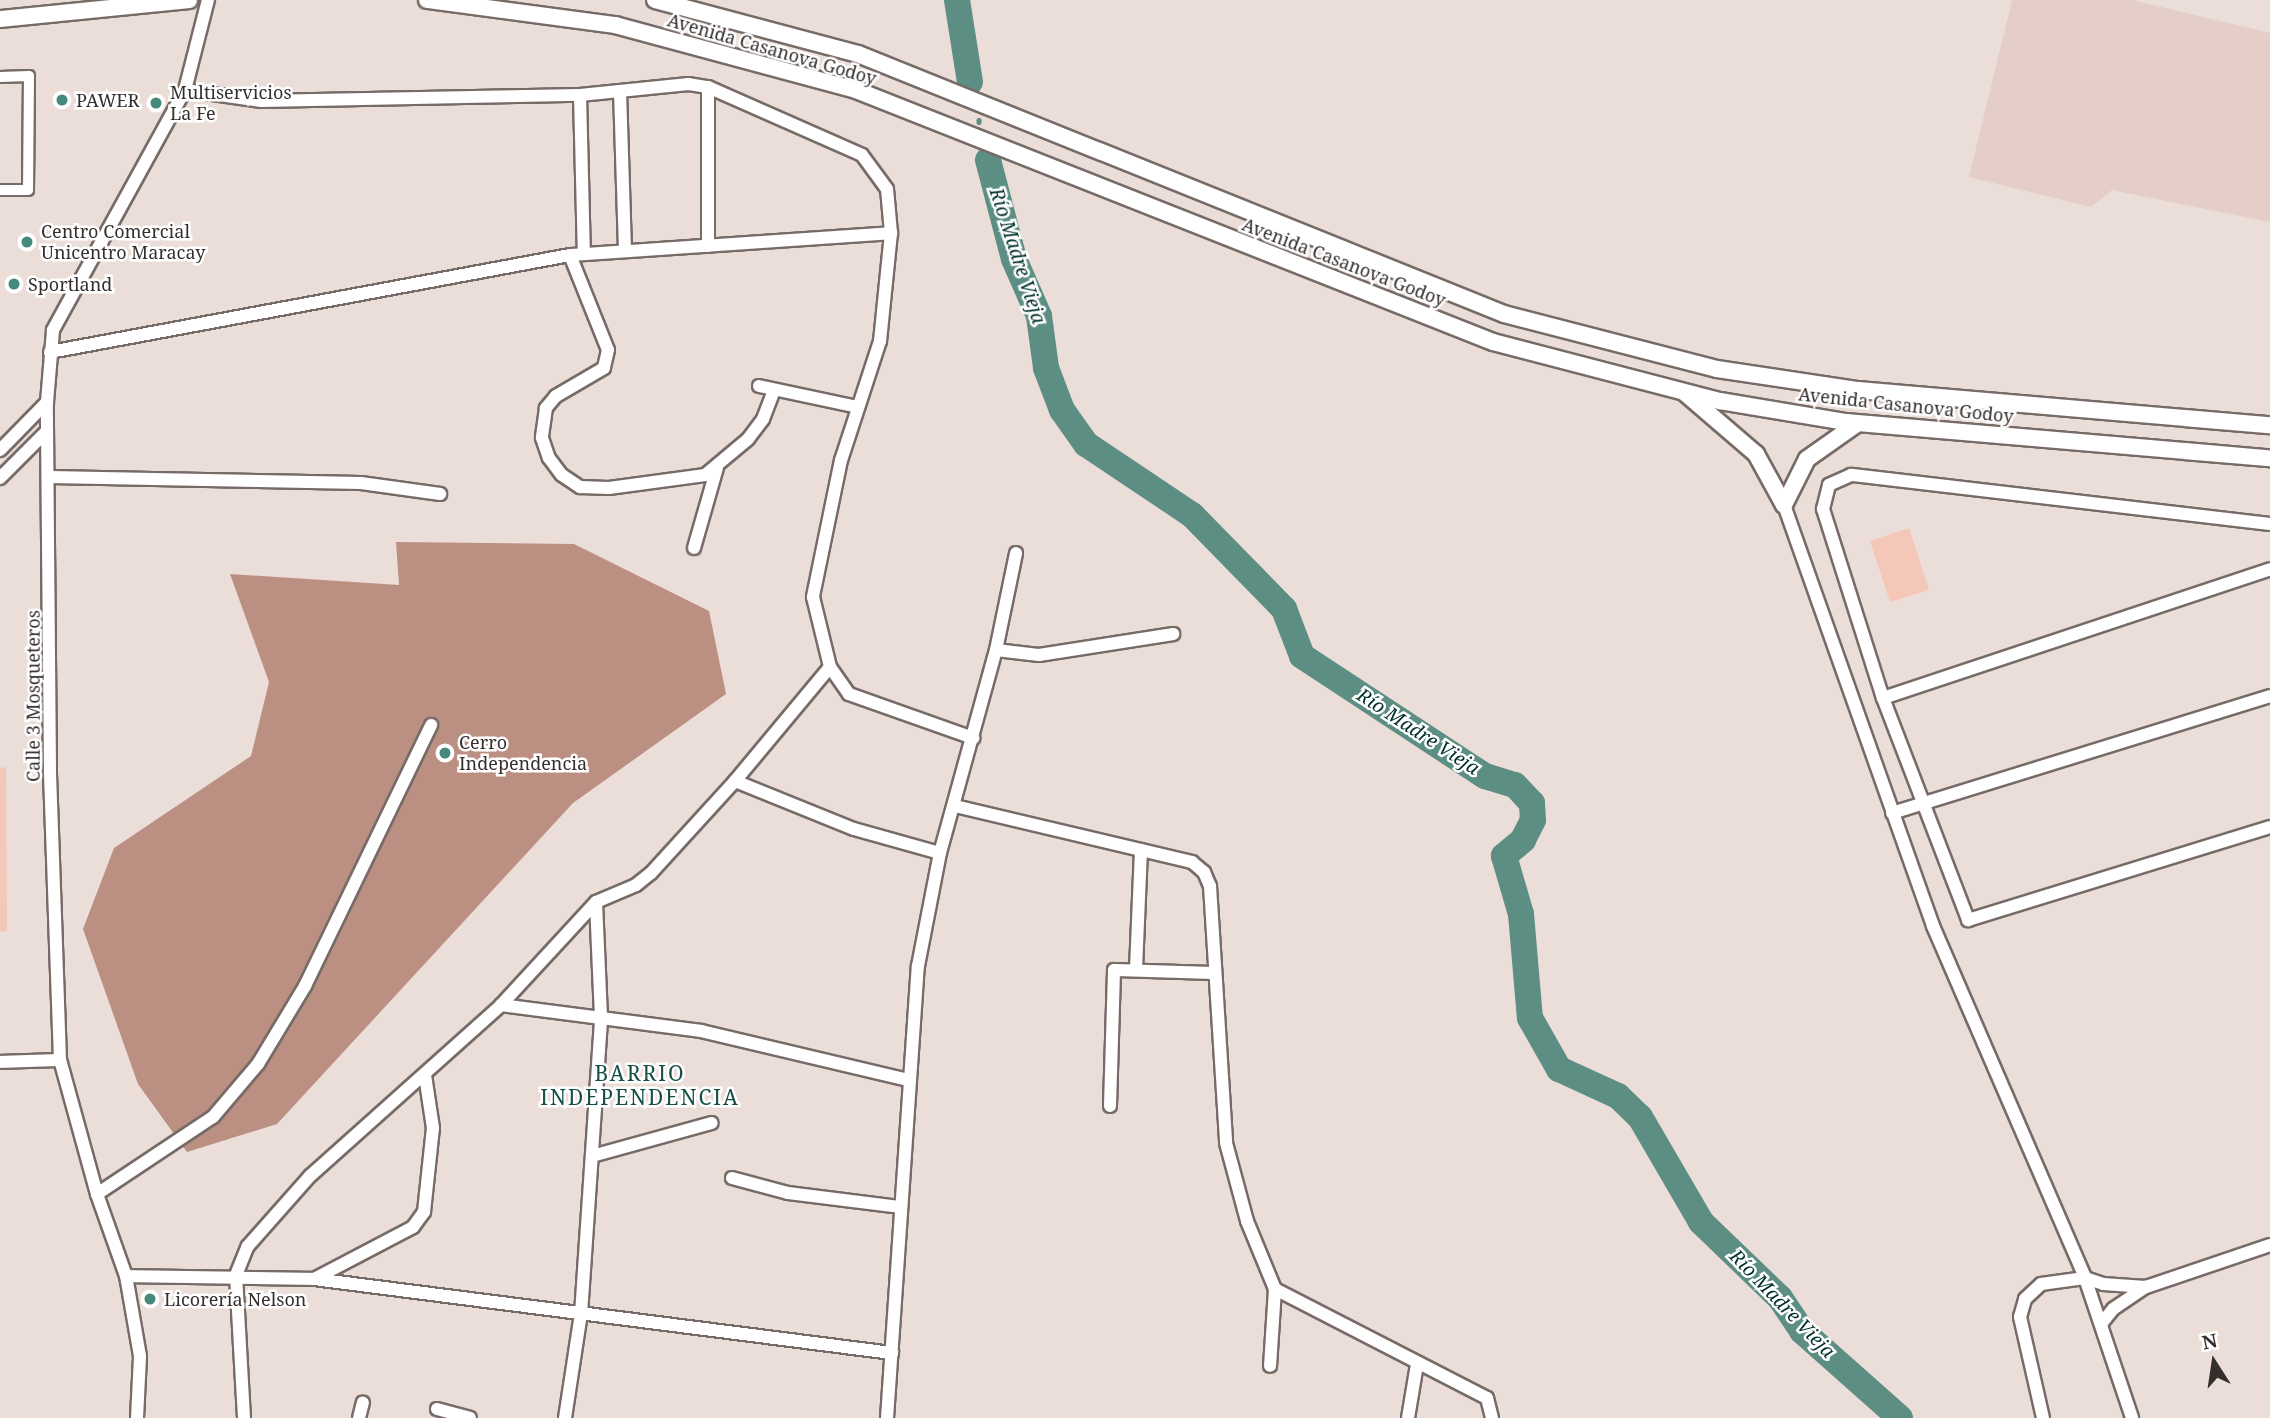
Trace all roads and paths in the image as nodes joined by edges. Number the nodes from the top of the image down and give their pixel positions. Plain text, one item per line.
1 (189, 0) edge
2 (208, 0) edge
3 (427, 0) edge
4 (655, 0) edge
5 (0, 19) edge
6 (0, 77) edge
7 (708, 87) junction
8 (186, 90) junction
9 (620, 91) junction
10 (580, 95) junction
11 (0, 190) edge
12 (891, 233) junction
13 (708, 246) junction
14 (625, 251) junction
15 (584, 254) junction
16 (570, 255) junction
17 (50, 352) junction
18 (759, 386) dead end
19 (774, 390) junction
20 (1682, 391) junction
21 (47, 402) junction
22 (858, 407) junction
23 (1858, 423) junction
24 (2270, 425) edge
25 (47, 431) junction
26 (0, 450) edge
27 (2270, 458) edge
28 (717, 468) junction
29 (50, 477) junction
30 (0, 478) edge
31 (440, 494) dead end
32 (1784, 505) junction
33 (2270, 524) edge
34 (694, 548) dead end
35 (1016, 552) dead end
36 (2270, 569) edge
37 (1173, 634) dead end
38 (996, 650) junction
39 (830, 667) junction
40 (2270, 696) edge
41 (1883, 698) junction
42 (431, 725) dead end
43 (973, 738) junction
44 (736, 781) junction
45 (1923, 804) junction
46 (955, 806) junction
47 (1892, 813) junction
48 (2270, 827) edge
49 (1141, 850) junction
50 (940, 853) junction
51 (596, 902) junction
52 (1136, 969) junction
53 (1215, 973) junction
54 (501, 1005) junction
55 (601, 1017) junction
56 (60, 1060) junction
57 (0, 1062) edge
58 (425, 1075) junction
59 (909, 1080) junction
60 (1110, 1106) dead end
61 (712, 1123) dead end
62 (592, 1156) junction
63 (732, 1178) dead end
64 (97, 1194) junction
65 (901, 1206) junction
66 (2270, 1245) edge
67 (236, 1275) junction
68 (126, 1276) junction
69 (2085, 1278) junction
70 (314, 1279) junction
71 (2146, 1287) junction
72 (1275, 1289) junction
73 (581, 1314) junction
74 (2101, 1324) junction
75 (892, 1353) junction
76 (1417, 1364) junction
77 (1270, 1366) dead end
78 (363, 1402) dead end
79 (437, 1409) dead end
80 (137, 1418) edge
81 (243, 1418) edge
82 (359, 1418) edge
83 (470, 1418) edge
84 (565, 1418) edge
85 (887, 1418) edge
86 (1408, 1418) edge
87 (1492, 1418) edge
88 (2043, 1418) edge
89 (2133, 1418) edge

1 - 5 street
2 - 8 street, Calle 3 Mosqueteros
3 - 20 street, Avenida Casanova Godoy
4 - 24 street, Avenida Casanova Godoy
6 - 11 street
7 - 9 street
7 - 12 street
7 - 13 street
8 - 10 street
8 - 17 street, Calle 3 Mosqueteros
9 - 10 street
9 - 14 street
10 - 15 street
12 - 13 street
12 - 22 street
13 - 14 street
14 - 15 street
15 - 16 street
16 - 17 street
16 - 28 street
17 - 21 street, Calle 3 Mosqueteros
18 - 19 street
19 - 22 street
19 - 28 street
20 - 23 street, Avenida Casanova Godoy
20 - 32 street
21 - 25 street, Calle 3 Mosqueteros
21 - 26 street
22 - 39 street
23 - 27 street, Avenida Casanova Godoy
23 - 32 street
25 - 29 street, Calle 3 Mosqueteros
25 - 30 street
28 - 34 street
29 - 31 street
29 - 56 street, Calle 3 Mosqueteros
32 - 47 street
33 - 41 street
35 - 38 street
36 - 41 street
37 - 38 street
38 - 43 street
39 - 43 street
39 - 44 street
40 - 45 street
41 - 45 street
42 - 64 street
43 - 46 street
44 - 50 street
44 - 51 street
45 - 47 street
45 - 48 street
46 - 49 street
46 - 50 street
47 - 69 street
49 - 52 street
49 - 53 street
50 - 59 street
51 - 54 street
51 - 55 street
52 - 53 street
52 - 60 street
53 - 72 street
54 - 55 street
54 - 58 street
55 - 59 street
55 - 62 street
56 - 57 street
56 - 64 street, Calle 3 Mosqueteros
58 - 67 street
58 - 70 street
59 - 65 street
61 - 62 street
62 - 73 street
63 - 65 street
64 - 68 street, Calle 3 Mosqueteros
65 - 75 street
66 - 71 street
67 - 68 street
67 - 70 street
67 - 81 street
68 - 80 street, Calle 3 Mosqueteros
69 - 71 street
69 - 74 street
69 - 88 street
70 - 73 street
71 - 74 street
72 - 76 street
72 - 77 street
73 - 75 street
73 - 84 street
74 - 89 street
75 - 85 street
76 - 86 street
76 - 87 street
78 - 82 street
79 - 83 street

